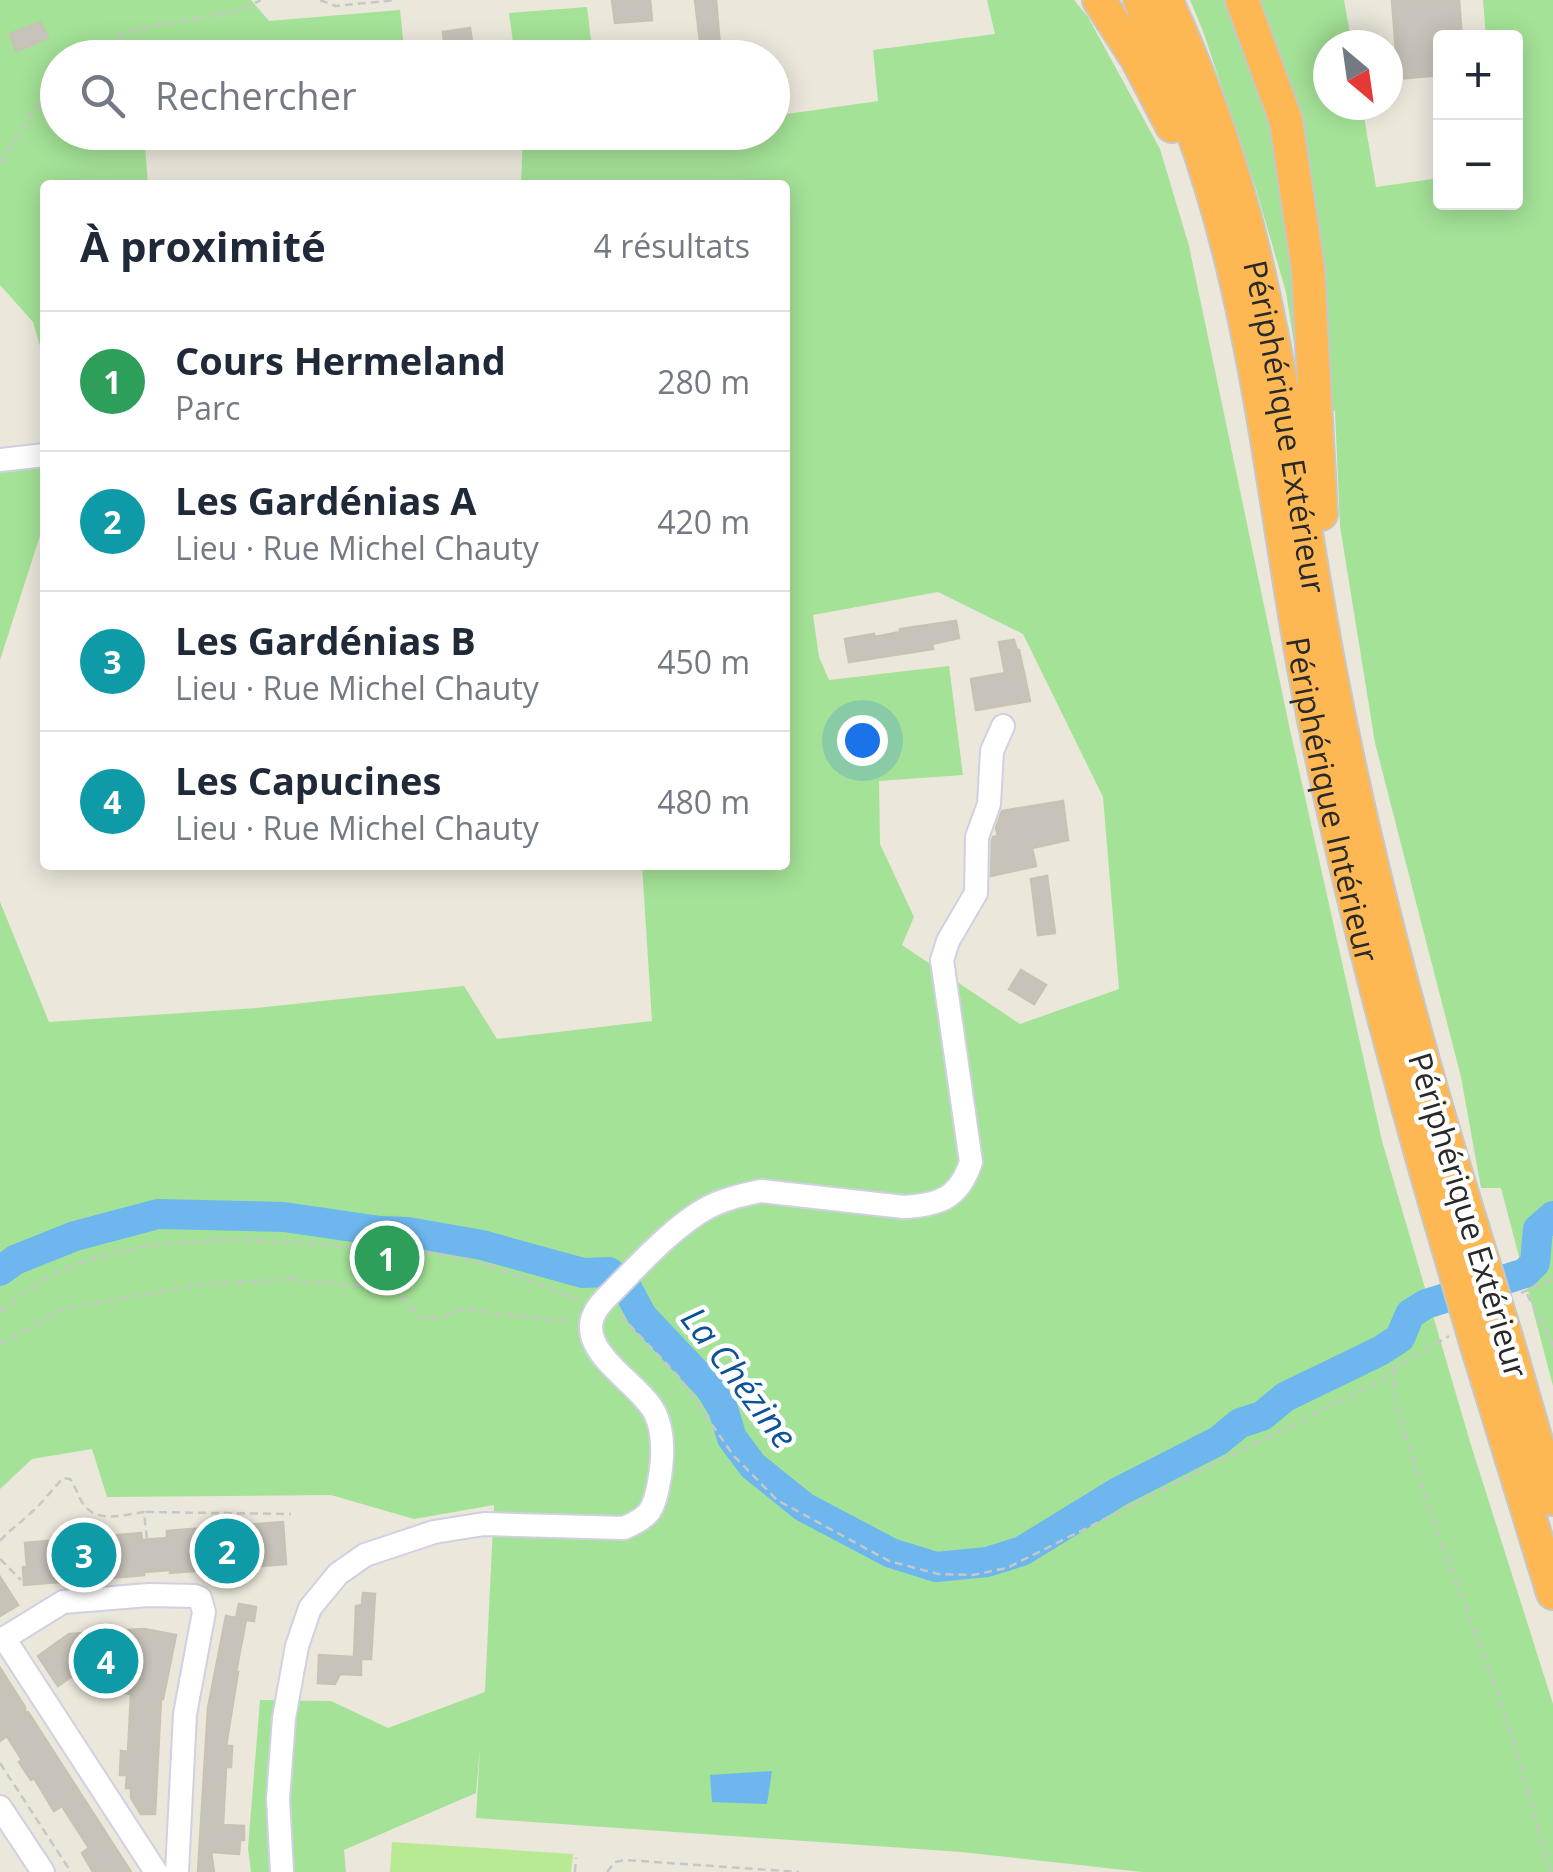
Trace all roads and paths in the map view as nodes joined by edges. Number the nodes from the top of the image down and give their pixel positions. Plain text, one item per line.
1 (262, 0) edge
2 (320, 0) edge
3 (396, 0) edge
4 (1100, 0) edge
5 (1140, 0) edge
6 (1166, 0) edge
7 (1242, 0) edge
8 (113, 40) edge
9 (40, 104) edge
10 (0, 163) edge
11 (1218, 209) junction
12 (40, 456) edge
13 (0, 460) edge
14 (1310, 564) junction
15 (1002, 726) dead end
16 (1450, 1202) junction
17 (1553, 1278) edge
18 (1526, 1291) junction
19 (1519, 1294) dead end
20 (598, 1310) junction
21 (0, 1312) edge
22 (1477, 1341) junction
23 (0, 1344) edge
24 (1553, 1346) edge
25 (1396, 1367) junction
26 (1553, 1498) edge
27 (144, 1512) junction
28 (291, 1514) dead end
29 (147, 1540) dead end
30 (0, 1541) edge
31 (0, 1559) edge
32 (21, 1580) dead end
33 (1553, 1593) edge
34 (2, 1640) edge
35 (0, 1764) edge
36 (0, 1806) edge
37 (576, 1858) dead end
38 (43, 1872) edge
39 (71, 1872) edge
40 (156, 1872) edge
41 (177, 1872) edge
42 (282, 1872) edge
43 (575, 1872) edge
44 (607, 1872) edge
45 (800, 1872) edge
46 (1550, 1872) edge

1 - 8 path
2 - 3 path
4 - 11 highway
5 - 11 highway, Périphérique Intérieur
6 - 14 highway, Périphérique Extérieur
7 - 14 highway
9 - 10 path
11 - 16 highway, Périphérique Intérieur
12 - 13 street
14 - 16 highway, Périphérique Extérieur
15 - 20 street
16 - 22 highway, Périphérique Intérieur, bridge
17 - 18 path
18 - 19 path
18 - 24 path
20 - 21 path
20 - 23 path
20 - 25 path
20 - 42 street
22 - 25 path
22 - 26 highway, Périphérique Extérieur
22 - 33 highway, Périphérique Intérieur
25 - 46 path
27 - 28 path
27 - 29 path
27 - 30 path
31 - 32 path
34 - 40 street
34 - 41 street
35 - 39 path
36 - 38 street
37 - 43 path
44 - 45 path

